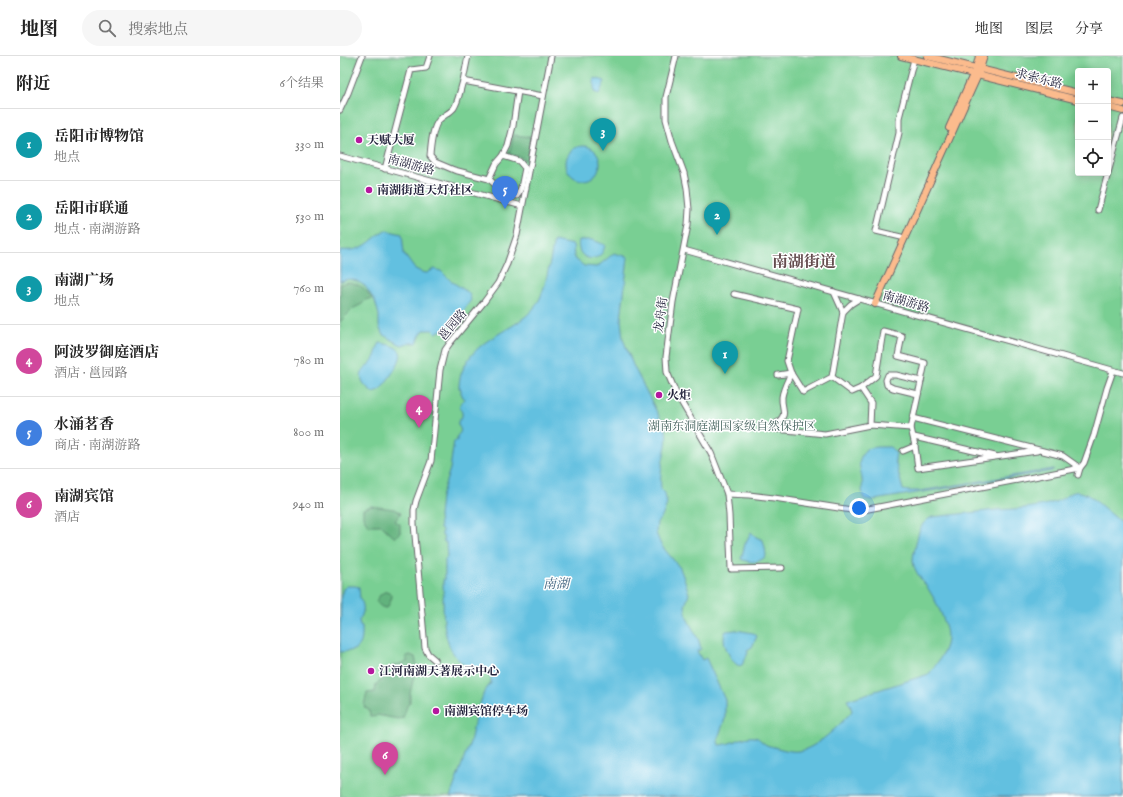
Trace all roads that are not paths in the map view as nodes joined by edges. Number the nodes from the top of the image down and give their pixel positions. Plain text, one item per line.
1 (362, 56) edge
2 (430, 56) edge
3 (468, 56) edge
4 (551, 56) edge
5 (676, 56) edge
6 (901, 56) edge
7 (927, 56) edge
8 (979, 56) edge
9 (984, 56) edge
10 (914, 59) junction
11 (977, 71) junction
12 (463, 81) junction
13 (518, 91) junction
14 (1075, 92) edge
15 (543, 96) junction
16 (1075, 99) edge
17 (1111, 102) edge
18 (1123, 104) edge
19 (1111, 108) edge
20 (340, 110) edge
21 (1123, 111) edge
22 (1123, 118) edge
23 (340, 156) edge
24 (503, 156) junction
25 (1111, 162) edge
26 (385, 169) junction
27 (1107, 176) edge
28 (488, 179) junction
29 (522, 206) junction
30 (1098, 210) dead end
31 (901, 237) junction
32 (684, 250) junction
33 (834, 292) junction
34 (734, 294) dead end
35 (859, 300) junction
36 (873, 303) junction
37 (843, 312) junction
38 (1113, 371) junction
39 (791, 373) junction
40 (1123, 373) edge
41 (778, 375) dead end
42 (832, 377) junction
43 (921, 380) junction
44 (861, 388) junction
45 (918, 394) junction
46 (913, 418) junction
47 (870, 425) junction
48 (911, 428) junction
49 (914, 437) junction
50 (915, 446) junction
51 (1040, 450) junction
52 (903, 451) dead end
53 (998, 456) junction
54 (1080, 468) junction
55 (1078, 475) dead end
56 (727, 494) junction
57 (782, 568) dead end
58 (435, 660) dead end

1 - 20 street
2 - 26 street
3 - 12 street
4 - 15 street, 邕园路
5 - 32 street, 龙舟街
6 - 10 main road, 求索东路
7 - 11 main road, 求索东路
8 - 11 main road
9 - 11 main road
10 - 11 main road, 求索东路
10 - 31 street
11 - 14 main road, 求索东路
11 - 16 main road, 求索东路
11 - 31 main road
11 - 36 main road
12 - 13 street
12 - 28 street
13 - 15 street
13 - 24 street
15 - 29 street, 邕园路
17 - 18 main road
19 - 21 main road
22 - 25 street
23 - 26 street, 南湖游路
24 - 28 street
24 - 28 street
26 - 29 street, 南湖游路
27 - 30 street
29 - 58 street, 邕园路
31 - 36 main road
32 - 33 street, 南湖游路
32 - 56 street, 龙舟街
33 - 35 street, 南湖游路
33 - 37 street
34 - 39 street
35 - 36 street, 南湖游路
35 - 37 street
36 - 38 street, 南湖游路
37 - 42 street
38 - 40 street, 南湖游路
38 - 54 street
39 - 41 street
39 - 42 street
39 - 47 street
42 - 44 street
43 - 44 street
43 - 45 street
43 - 45 street
44 - 47 street
45 - 46 street
46 - 48 street
46 - 51 street
47 - 48 street
48 - 49 street
49 - 50 street
49 - 53 street
50 - 52 street
50 - 53 street
51 - 53 street
51 - 54 street
54 - 55 street
54 - 56 street
56 - 57 street, 龙舟街

